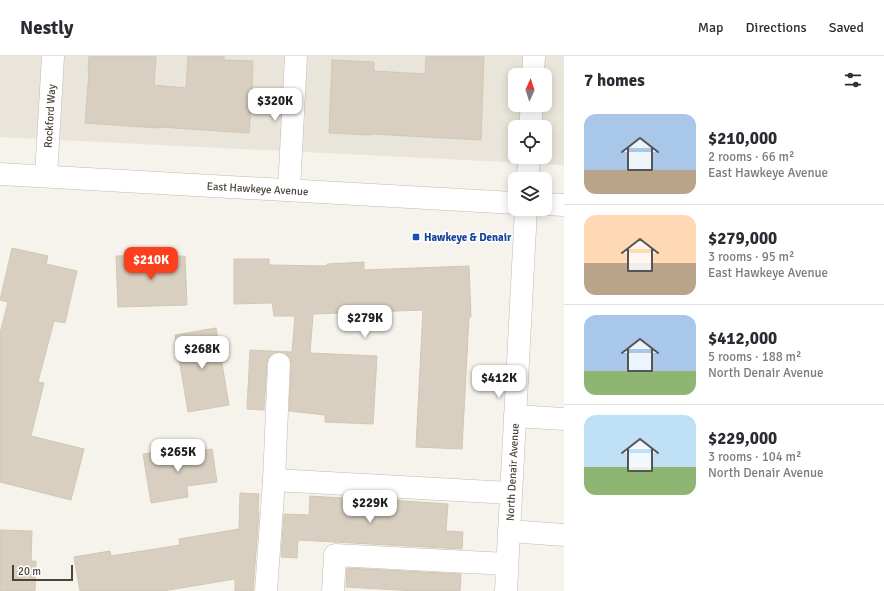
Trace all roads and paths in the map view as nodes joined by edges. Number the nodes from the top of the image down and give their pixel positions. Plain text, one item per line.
1 (53, 56) edge
2 (296, 56) edge
3 (534, 56) edge
4 (533, 68) edge
5 (0, 174) edge
6 (46, 176) junction
7 (289, 190) junction
8 (508, 203) edge
9 (552, 204) edge
10 (564, 205) edge
11 (526, 216) edge
12 (279, 364) dead end
13 (515, 416) junction
14 (564, 419) edge
15 (274, 480) junction
16 (511, 493) junction
17 (509, 531) junction
18 (564, 534) edge
19 (507, 564) junction
20 (266, 591) edge
21 (333, 591) edge
22 (506, 591) edge

1 - 6 street, Rockford Way
2 - 7 street
3 - 4 street
5 - 6 street, East Hawkeye Avenue
6 - 7 street, East Hawkeye Avenue
7 - 8 street, East Hawkeye Avenue
9 - 10 street
11 - 13 street, North Denair Avenue
12 - 15 street
13 - 14 street
13 - 16 street, North Denair Avenue
15 - 16 street
15 - 20 street
16 - 17 street, North Denair Avenue
17 - 18 street
17 - 19 street, North Denair Avenue
19 - 21 street
19 - 22 street, North Denair Avenue

